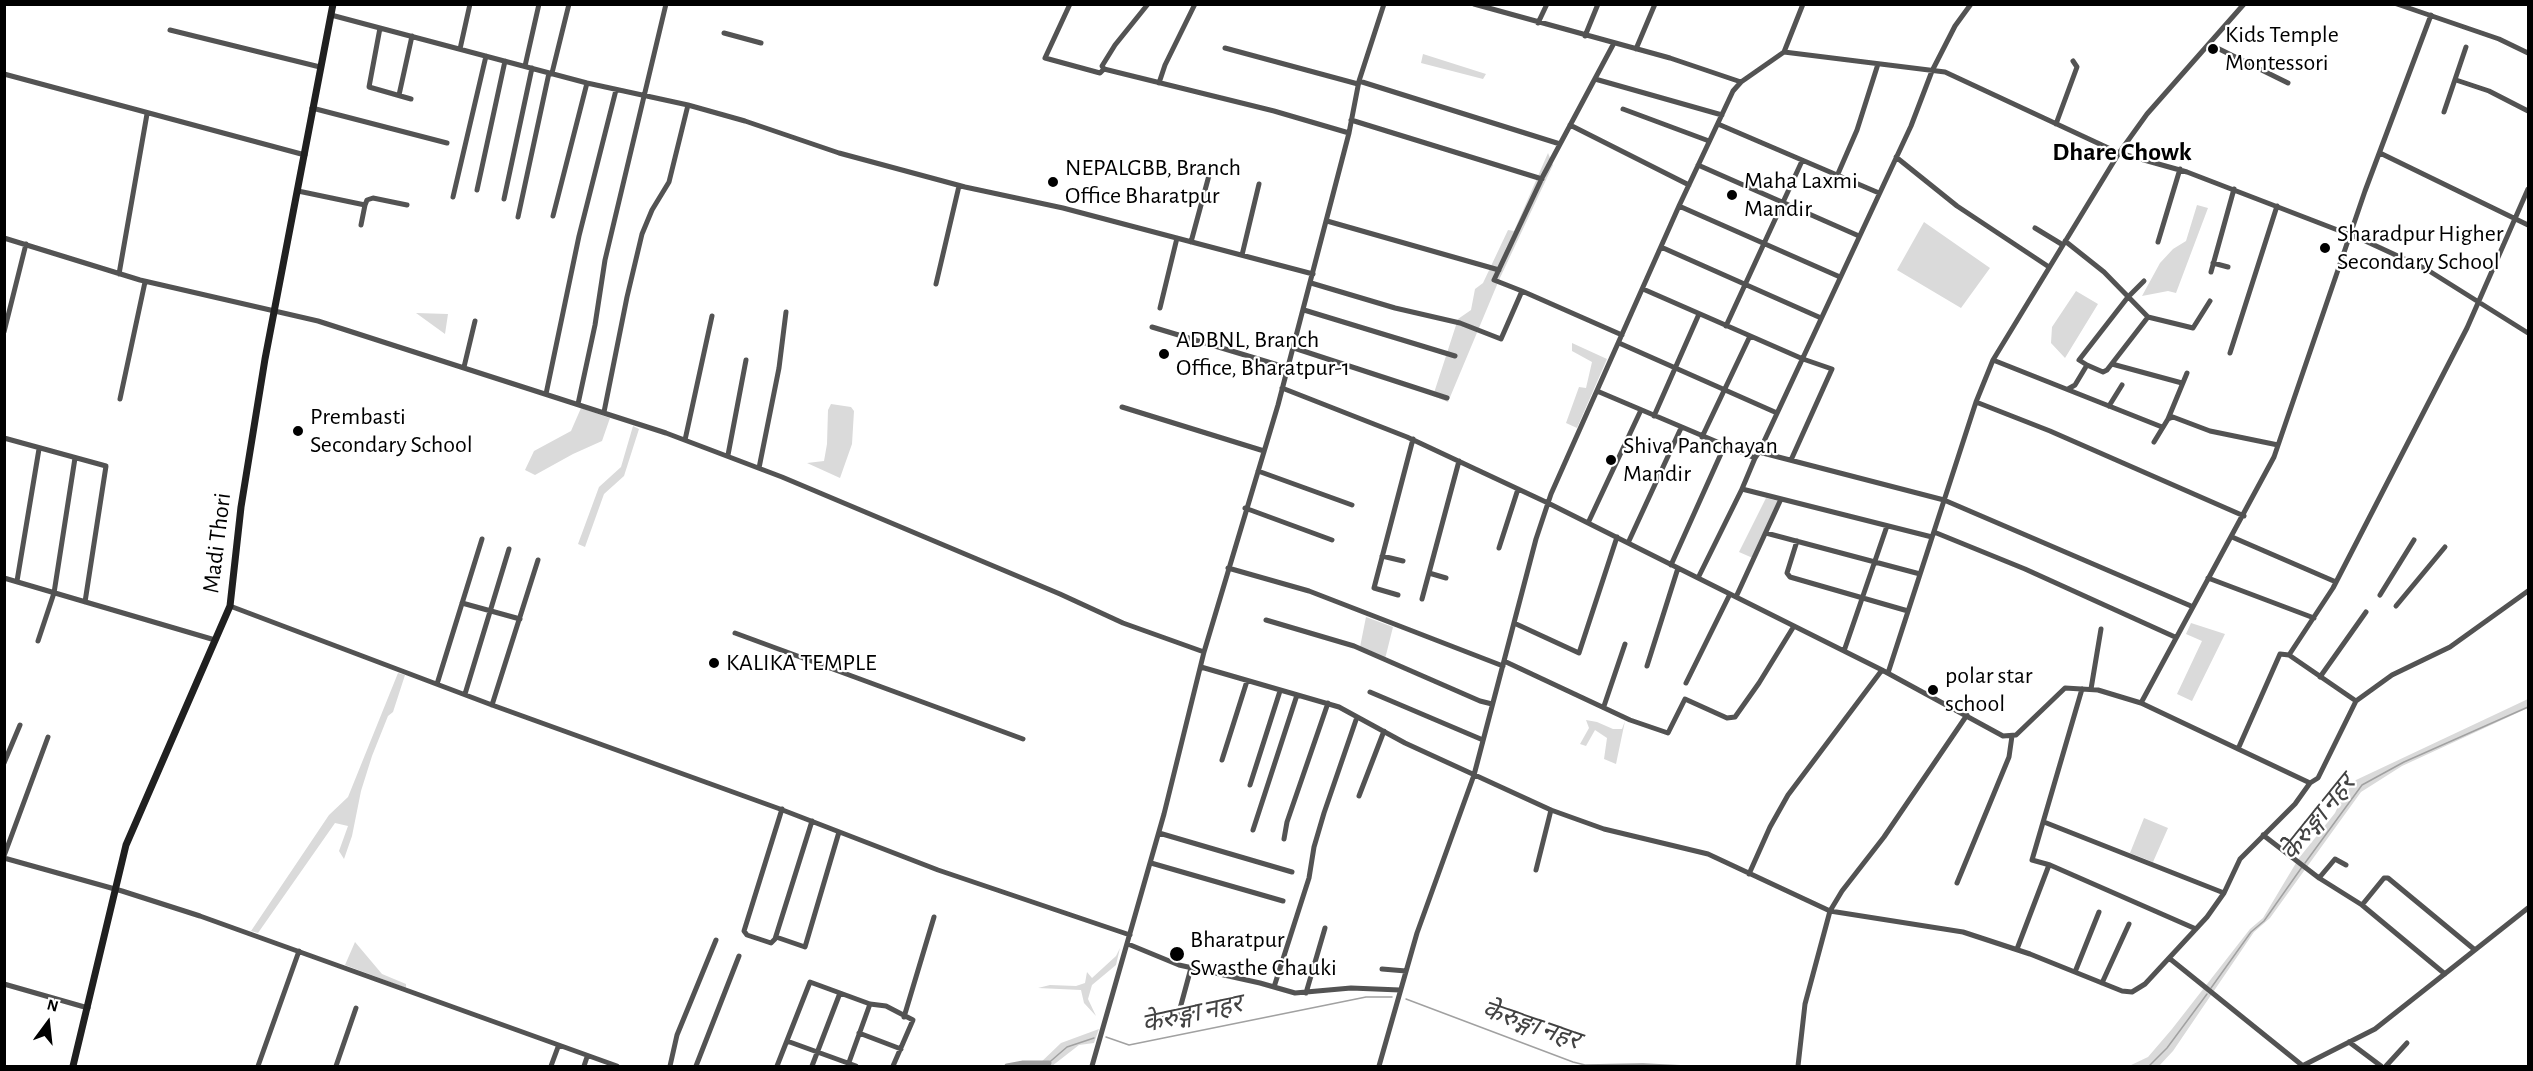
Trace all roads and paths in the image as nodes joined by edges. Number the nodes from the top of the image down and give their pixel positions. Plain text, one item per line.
1 (470, 4) edge
2 (539, 4) edge
3 (569, 4) edge
4 (666, 4) edge
5 (1070, 4) edge
6 (1148, 4) edge
7 (1195, 4) edge
8 (1384, 4) edge
9 (1474, 4) edge
10 (1504, 4) edge
11 (1547, 4) edge
12 (1598, 4) edge
13 (1655, 4) edge
14 (1803, 4) edge
15 (1971, 4) edge
16 (2397, 4) edge
17 (331, 5) edge
18 (2241, 5) edge
19 (1500, 12) junction
20 (330, 15) junction
21 (2431, 15) junction
22 (1538, 23) junction
23 (380, 28) junction
24 (170, 30) dead end
25 (724, 33) dead end
26 (412, 36) junction
27 (1585, 36) junction
28 (761, 43) dead end
29 (1614, 43) junction
30 (2209, 44) junction
31 (2466, 47) dead end
32 (1225, 48) dead end
33 (460, 49) junction
34 (1636, 49) junction
35 (1784, 52) junction
36 (2529, 53) edge
37 (486, 56) junction
38 (505, 61) junction
39 (2073, 61) dead end
40 (1878, 64) junction
41 (525, 66) junction
42 (320, 67) junction
43 (532, 68) junction
44 (1104, 69) junction
45 (1932, 71) junction
46 (551, 73) junction
47 (4, 74) edge
48 (1594, 79) junction
49 (2456, 80) junction
50 (1358, 82) junction
51 (1741, 82) junction
52 (587, 83) junction
53 (1159, 83) junction
54 (2288, 83) dead end
55 (615, 90) junction
56 (399, 95) junction
57 (645, 96) junction
58 (411, 99) dead end
59 (688, 105) junction
60 (312, 108) junction
61 (1623, 109) dead end
62 (2529, 111) edge
63 (2444, 112) dead end
64 (147, 114) junction
65 (1722, 115) junction
66 (1351, 120) junction
67 (1718, 124) junction
68 (2056, 124) junction
69 (1570, 125) junction
70 (1348, 133) junction
71 (1709, 141) junction
72 (447, 143) dead end
73 (1560, 144) junction
74 (2119, 153) junction
75 (2380, 153) junction
76 (304, 155) junction
77 (1896, 157) junction
78 (1802, 161) junction
79 (1698, 165) junction
80 (1211, 168) dead end
81 (2180, 169) junction
82 (1837, 176) junction
83 (1542, 178) junction
84 (1259, 184) dead end
85 (1689, 185) junction
86 (959, 186) junction
87 (2234, 189) junction
88 (2529, 189) edge
89 (477, 190) dead end
90 (298, 191) junction
91 (1879, 193) junction
92 (453, 196) dead end
93 (504, 199) dead end
94 (1783, 203) junction
95 (365, 205) junction
96 (407, 205) dead end
97 (1679, 206) junction
98 (2277, 206) junction
99 (553, 216) dead end
100 (518, 217) dead end
101 (2515, 219) junction
102 (1326, 221) junction
103 (361, 225) dead end
104 (2529, 225) edge
105 (2035, 228) dead end
106 (2350, 235) junction
107 (1859, 237) junction
108 (4, 238) edge
109 (1177, 238) junction
110 (1191, 242) junction
111 (2158, 242) dead end
112 (2064, 243) junction
113 (26, 244) junction
114 (1764, 245) junction
115 (1661, 248) junction
116 (1242, 255) junction
117 (2213, 263) junction
118 (2049, 267) junction
119 (2228, 267) dead end
120 (1499, 270) junction
121 (2211, 272) dead end
122 (120, 274) junction
123 (1313, 274) junction
124 (1840, 278) junction
125 (2144, 281) dead end
126 (145, 282) junction
127 (1311, 283) junction
128 (936, 284) dead end
129 (1745, 286) junction
130 (1642, 289) junction
131 (1522, 291) junction
132 (2129, 296) junction
133 (2210, 301) dead end
134 (2479, 301) junction
135 (1160, 308) dead end
136 (276, 310) junction
137 (1304, 310) junction
138 (786, 312) dead end
139 (1699, 314) junction
140 (712, 316) dead end
141 (2148, 317) junction
142 (1821, 318) junction
143 (475, 321) dead end
144 (1726, 326) junction
145 (1152, 327) dead end
146 (4, 332) edge
147 (2529, 333) edge
148 (1622, 335) junction
149 (1750, 336) junction
150 (1619, 343) junction
151 (1294, 348) junction
152 (2230, 353) dead end
153 (1455, 356) dead end
154 (746, 360) dead end
155 (1803, 360) junction
156 (1993, 360) junction
157 (2112, 364) junction
158 (2087, 365) junction
159 (464, 367) junction
160 (1675, 367) junction
161 (1288, 368) junction
162 (2187, 373) dead end
163 (2182, 383) junction
164 (2122, 385) dead end
165 (1282, 388) junction
166 (1724, 389) junction
167 (2068, 389) junction
168 (1597, 392) junction
169 (546, 394) junction
170 (1447, 398) dead end
171 (120, 399) dead end
172 (1976, 402) junction
173 (578, 404) junction
174 (1122, 406) dead end
175 (2109, 406) junction
176 (1641, 410) junction
177 (604, 412) junction
178 (1777, 412) junction
179 (1654, 416) junction
180 (2168, 419) junction
181 (2162, 427) junction
182 (1681, 428) junction
183 (1702, 437) junction
184 (5, 439) edge
185 (1413, 439) junction
186 (685, 440) junction
187 (2154, 442) dead end
188 (2278, 445) junction
189 (1724, 447) junction
190 (39, 448) junction
191 (1264, 451) junction
192 (1759, 452) junction
193 (728, 455) junction
194 (75, 458) junction
195 (1755, 458) junction
196 (1791, 460) junction
197 (1459, 461) junction
198 (759, 468) junction
199 (1258, 471) junction
200 (1518, 489) junction
201 (1742, 489) junction
202 (1781, 499) junction
203 (1944, 500) junction
204 (1548, 503) junction
205 (1352, 505) dead end
206 (1245, 508) junction
207 (2244, 516) junction
208 (1588, 523) junction
209 (1887, 526) junction
210 (1766, 533) junction
211 (1933, 534) junction
212 (1617, 537) junction
213 (2232, 537) junction
214 (482, 538) dead end
215 (1332, 540) dead end
216 (2414, 540) dead end
217 (1797, 541) junction
218 (1628, 543) junction
219 (2445, 547) dead end
220 (1499, 548) dead end
221 (509, 549) dead end
222 (1382, 556) junction
223 (538, 560) dead end
224 (1403, 561) dead end
225 (1875, 561) junction
226 (1671, 565) junction
227 (1228, 568) junction
228 (1678, 568) junction
229 (1429, 573) junction
230 (1920, 574) junction
231 (4, 578) edge
232 (1446, 578) dead end
233 (1698, 578) junction
234 (2208, 578) junction
235 (17, 582) junction
236 (2336, 582) junction
237 (2529, 591) edge
238 (54, 593) junction
239 (1398, 595) dead end
240 (1733, 595) junction
241 (2380, 595) dead end
242 (1862, 598) junction
243 (1422, 599) dead end
244 (85, 602) junction
245 (462, 603) junction
246 (230, 606) junction
247 (2192, 606) junction
248 (2396, 606) dead end
249 (491, 611) junction
250 (1908, 611) junction
251 (2366, 612) dead end
252 (2314, 618) junction
253 (520, 619) junction
254 (1266, 620) dead end
255 (1514, 623) junction
256 (1794, 626) junction
257 (2101, 629) dead end
258 (735, 633) dead end
259 (2175, 637) junction
260 (215, 640) junction
261 (38, 641) dead end
262 (1625, 644) dead end
263 (1845, 651) junction
264 (1204, 652) junction
265 (2289, 655) junction
266 (1504, 664) junction
267 (1647, 666) dead end
268 (1201, 667) junction
269 (1885, 672) junction
270 (2320, 677) junction
271 (1247, 681) junction
272 (1686, 683) dead end
273 (437, 684) junction
274 (2082, 689) junction
275 (2091, 689) junction
276 (1280, 691) junction
277 (1370, 692) dead end
278 (465, 694) junction
279 (1297, 695) junction
280 (2356, 701) junction
281 (1328, 703) junction
282 (2141, 703) junction
283 (1492, 704) junction
284 (492, 705) junction
285 (1604, 706) junction
286 (1966, 715) junction
287 (1357, 717) junction
288 (20, 725) dead end
289 (1384, 731) junction
290 (2012, 736) junction
291 (48, 737) dead end
292 (1023, 739) dead end
293 (1483, 740) junction
294 (2238, 749) junction
295 (1222, 760) dead end
296 (4, 763) edge
297 (1474, 775) junction
298 (2310, 783) junction
299 (1250, 785) dead end
300 (1359, 796) dead end
301 (782, 809) junction
302 (1551, 810) junction
303 (812, 821) junction
304 (2044, 822) junction
305 (1253, 830) dead end
306 (839, 832) junction
307 (1159, 832) junction
308 (2263, 835) junction
309 (1284, 839) dead end
310 (4, 857) edge
311 (1151, 863) junction
312 (2049, 865) junction
313 (2346, 865) dead end
314 (1536, 870) dead end
315 (1292, 872) dead end
316 (1749, 874) junction
317 (2319, 878) junction
318 (1957, 883) dead end
319 (116, 889) junction
320 (2224, 893) junction
321 (1283, 901) dead end
322 (2362, 905) junction
323 (2529, 908) edge
324 (1830, 910) junction
325 (2099, 912) dead end
326 (934, 916) dead end
327 (2129, 924) dead end
328 (1325, 928) dead end
329 (2196, 929) junction
330 (1131, 935) junction
331 (776, 937) junction
332 (716, 940) dead end
333 (1128, 944) junction
334 (2017, 949) junction
335 (2475, 950) junction
336 (299, 951) junction
337 (739, 956) dead end
338 (2169, 958) junction
339 (1191, 968) junction
340 (1382, 969) dead end
341 (1406, 971) junction
342 (2075, 972) junction
343 (2445, 974) junction
344 (2102, 983) junction
345 (4, 984) edge
346 (1274, 987) junction
347 (1400, 990) junction
348 (840, 993) junction
349 (1306, 993) junction
350 (870, 1004) junction
351 (88, 1008) junction
352 (356, 1008) dead end
353 (904, 1017) junction
354 (1153, 1017) dead end
355 (859, 1033) junction
356 (787, 1041) junction
357 (2349, 1042) junction
358 (2407, 1043) dead end
359 (558, 1047) junction
360 (901, 1049) junction
361 (818, 1052) junction
362 (587, 1057) junction
363 (848, 1065) edge
364 (73, 1066) edge
365 (258, 1066) edge
366 (336, 1066) edge
367 (551, 1066) edge
368 (584, 1066) edge
369 (617, 1066) edge
370 (670, 1066) edge
371 (696, 1066) edge
372 (777, 1066) edge
373 (812, 1066) edge
374 (856, 1066) edge
375 (893, 1066) edge
376 (1092, 1066) edge
377 (1379, 1066) edge
378 (1798, 1066) edge
379 (2303, 1066) edge
380 (2384, 1066) edge

1 - 33 street
2 - 41 street
3 - 46 street
4 - 57 street
5 - 44 street
6 - 44 street
7 - 53 street
8 - 50 street
9 - 19 street
10 - 19 street
11 - 22 street
12 - 27 street
13 - 34 street
14 - 35 street
15 - 45 street
16 - 21 street
17 - 20 main road, Madi Thori
18 - 30 street
19 - 22 street
20 - 23 street
20 - 42 main road, Madi Thori
21 - 36 street
21 - 75 street
22 - 27 street
23 - 26 street
23 - 56 street
24 - 42 street
25 - 28 street
26 - 33 street
26 - 56 street
27 - 29 street
29 - 34 street
29 - 48 street
30 - 54 street
30 - 74 street
31 - 49 street
32 - 50 street
33 - 37 street
34 - 51 street
35 - 40 street
35 - 51 street
37 - 38 street
37 - 92 street
38 - 41 street
38 - 89 street
39 - 68 street
40 - 45 street
40 - 82 street
41 - 43 street
42 - 60 main road, Madi Thori
43 - 46 street
43 - 93 street
44 - 53 street
45 - 68 street
45 - 77 street
46 - 52 street
46 - 100 street
47 - 64 street
48 - 65 street
48 - 69 street
49 - 62 street
49 - 63 street
50 - 66 street
50 - 73 street
51 - 65 street
52 - 55 street
52 - 99 street
53 - 70 street
55 - 57 street
55 - 169 street
56 - 58 street
57 - 59 street
57 - 173 street
59 - 86 street
59 - 177 street
60 - 72 street
60 - 76 main road, Madi Thori
61 - 71 street
64 - 76 street
64 - 122 street
65 - 67 street
66 - 70 street
66 - 83 street
67 - 71 street
67 - 78 street
68 - 74 street
69 - 73 street
69 - 85 street
70 - 102 street
71 - 79 street
73 - 83 street
74 - 81 street
74 - 112 street
75 - 101 street
75 - 106 street
76 - 90 main road, Madi Thori
77 - 91 street
77 - 118 street
78 - 82 street
78 - 94 street
79 - 85 street
79 - 94 street
80 - 110 street
81 - 87 street
81 - 111 street
82 - 91 street
83 - 120 street
84 - 116 street
85 - 97 street
86 - 109 street
86 - 128 street
87 - 98 street
87 - 117 street
88 - 101 street
90 - 95 street
90 - 136 main road, Madi Thori
91 - 107 street
94 - 107 street
94 - 114 street
95 - 96 street
95 - 103 street
97 - 114 street
97 - 115 street
98 - 106 street
98 - 152 street
101 - 104 street
101 - 134 street
102 - 120 street
102 - 123 street
105 - 112 street
106 - 134 street
106 - 188 street
107 - 124 street
108 - 113 street
109 - 110 street
109 - 135 street
110 - 116 street
112 - 118 street
112 - 132 street
113 - 122 street
113 - 146 street
114 - 124 street
114 - 129 street
115 - 129 street
115 - 130 street
116 - 123 street
117 - 119 street
117 - 121 street
118 - 156 street
120 - 131 street
122 - 126 street
123 - 127 street
124 - 142 street
125 - 132 street
126 - 136 street
126 - 171 street
127 - 131 street
127 - 137 street
129 - 142 street
129 - 144 street
130 - 139 street
130 - 148 street
131 - 148 street
132 - 141 street
132 - 158 street
133 - 141 street
134 - 147 street
134 - 236 street
136 - 159 street
136 - 246 main road, Madi Thori
137 - 151 street
137 - 153 street
138 - 198 street
139 - 144 street
139 - 160 street
140 - 186 street
141 - 157 street
142 - 155 street
143 - 159 street
144 - 149 street
145 - 161 street
148 - 150 street
149 - 155 street
149 - 166 street
150 - 160 street
150 - 168 street
151 - 161 street
151 - 170 street
154 - 193 street
155 - 178 street
155 - 196 street
156 - 167 street
156 - 172 street
157 - 158 street
157 - 163 street
158 - 167 street
159 - 169 street
160 - 166 street
160 - 179 street
161 - 165 street
162 - 163 street
163 - 180 street
164 - 175 street
165 - 185 street
165 - 191 street
166 - 178 street
166 - 183 street
167 - 175 street
168 - 176 street
168 - 204 street
169 - 173 street
172 - 203 street
172 - 207 street
173 - 177 street
174 - 191 street
175 - 181 street
176 - 179 street
176 - 208 street
177 - 186 street
178 - 192 street
179 - 182 street
180 - 181 street
180 - 188 street
181 - 187 street
182 - 183 street
182 - 218 street
183 - 189 street
184 - 190 street
185 - 197 street
185 - 222 street
186 - 193 street
188 - 207 street
189 - 195 street
189 - 226 street
190 - 194 street
190 - 235 street
191 - 199 street
192 - 195 street
192 - 196 street
193 - 198 street
194 - 238 street
194 - 244 street
195 - 201 street
196 - 203 street
197 - 200 street
197 - 229 street
198 - 264 street
199 - 205 street
199 - 206 street
200 - 204 street
200 - 220 street
201 - 202 street
201 - 233 street
202 - 209 street
202 - 210 street
203 - 211 street
203 - 247 street
204 - 208 street
204 - 255 street
206 - 215 street
206 - 227 street
207 - 213 street
208 - 212 street
209 - 211 street
209 - 225 street
210 - 217 street
210 - 240 street
211 - 230 street
211 - 259 street
212 - 218 street
212 - 255 street
213 - 234 street
213 - 236 street
214 - 245 street
216 - 241 street
217 - 225 street
217 - 242 street
218 - 226 street
219 - 248 street
221 - 249 street
222 - 224 street
222 - 239 street
223 - 253 street
225 - 230 street
225 - 242 street
226 - 228 street
227 - 264 street
227 - 266 street
228 - 233 street
228 - 267 street
229 - 232 street
229 - 243 street
230 - 250 street
231 - 235 street
233 - 240 street
234 - 247 street
234 - 252 street
235 - 238 street
236 - 252 street
237 - 280 street
238 - 244 street
238 - 261 street
240 - 256 street
240 - 272 street
242 - 250 street
242 - 263 street
244 - 260 street
245 - 249 street
245 - 273 street
246 - 260 main road, Madi Thori
246 - 273 street
247 - 259 street
249 - 253 street
249 - 278 street
250 - 269 street
251 - 270 street
252 - 265 street
253 - 284 street
254 - 283 street
255 - 266 street
256 - 263 street
256 - 285 street
257 - 275 street
258 - 292 street
259 - 282 street
260 - 319 main road, Madi Thori
262 - 285 street
263 - 269 street
264 - 268 street
265 - 270 street
265 - 294 street
266 - 283 street
266 - 285 street
268 - 271 street
268 - 307 street
269 - 286 street
269 - 316 street
270 - 280 street
271 - 276 street
271 - 295 street
273 - 278 street
274 - 275 street
274 - 290 street
274 - 304 street
275 - 282 street
276 - 279 street
276 - 299 street
277 - 293 street
278 - 284 street
279 - 281 street
279 - 305 street
280 - 298 street
281 - 287 street
281 - 309 street
282 - 294 street
283 - 293 street
284 - 301 street
286 - 290 street
286 - 324 street
287 - 289 street
287 - 346 street
288 - 296 street
289 - 297 street
289 - 300 street
290 - 318 street
291 - 310 street
293 - 297 street
294 - 298 street
297 - 302 street
297 - 341 street
298 - 308 street
301 - 303 street
301 - 331 street
302 - 314 street
302 - 316 street
303 - 306 street
303 - 331 street
304 - 312 street
304 - 320 street
306 - 330 street
306 - 331 street
307 - 311 street
307 - 315 street
308 - 317 street
308 - 320 street
310 - 319 street
311 - 321 street
311 - 330 street
312 - 329 street
312 - 334 street
313 - 317 street
316 - 324 street
317 - 322 street
319 - 336 street
319 - 351 main road, Madi Thori
320 - 329 street
322 - 335 street
322 - 343 street
323 - 335 street
324 - 334 street
324 - 378 street
325 - 342 street
326 - 353 street
327 - 344 street
328 - 349 street
329 - 338 street
330 - 333 street
332 - 370 street
333 - 339 street
333 - 376 street
334 - 342 street
335 - 343 street
336 - 359 street
336 - 365 street
337 - 371 street
338 - 344 street
338 - 379 street
339 - 346 street
339 - 354 street
340 - 341 street
341 - 347 street
342 - 344 street
343 - 357 street
345 - 351 street
346 - 349 street
347 - 349 street
347 - 377 street
348 - 350 street
348 - 356 street
348 - 361 street
350 - 353 street
350 - 355 street
351 - 364 main road, Madi Thori
352 - 366 street
353 - 360 street
355 - 360 street
355 - 363 street
356 - 361 street
356 - 372 street
357 - 379 street
357 - 380 street
358 - 380 street
359 - 362 street
359 - 367 street
360 - 375 street
361 - 363 street
361 - 373 street
362 - 368 street
362 - 369 street
363 - 374 street

